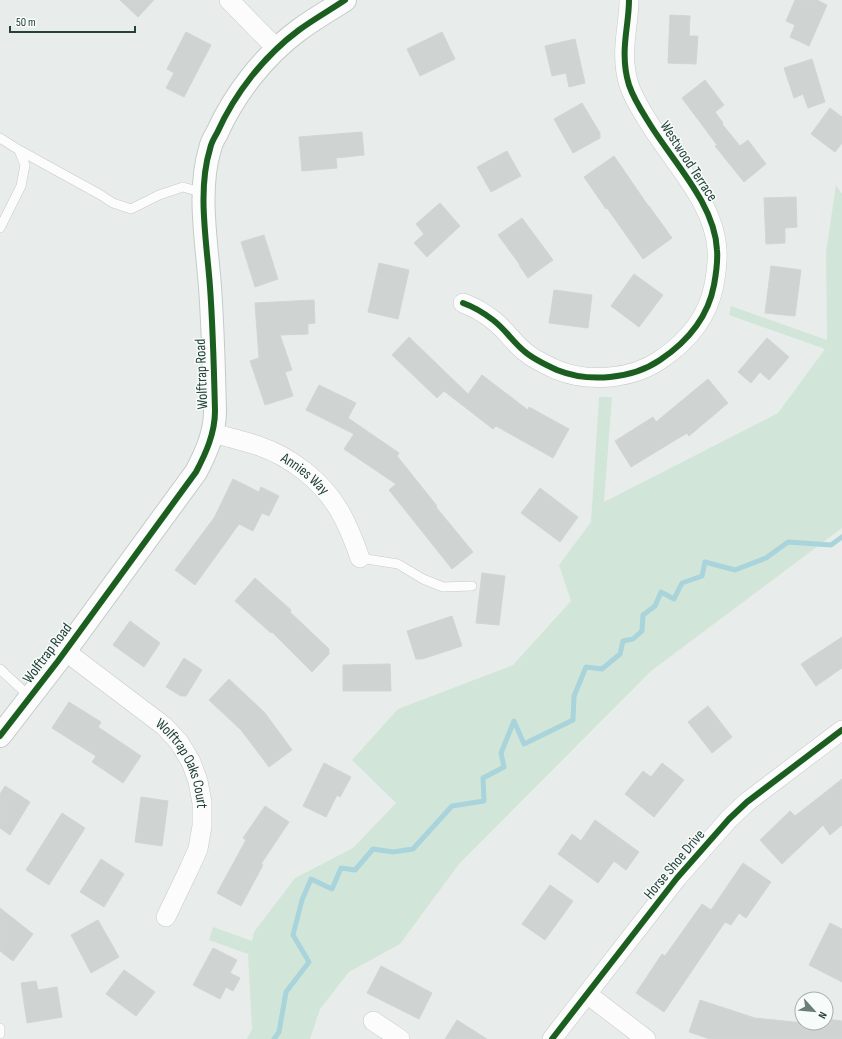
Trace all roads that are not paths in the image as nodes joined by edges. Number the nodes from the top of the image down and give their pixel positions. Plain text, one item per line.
1 (230, 0) edge
2 (345, 0) edge
3 (629, 0) edge
4 (277, 49) junction
5 (0, 138) edge
6 (19, 150) junction
7 (204, 193) junction
8 (0, 228) edge
9 (463, 303) dead end
10 (212, 433) junction
11 (360, 558) joint
12 (472, 586) dead end
13 (65, 652) junction
14 (0, 669) edge
15 (30, 696) junction
16 (842, 730) edge
17 (0, 736) edge
18 (166, 916) dead end
19 (587, 994) junction
20 (373, 1021) dead end
21 (0, 1028) edge
22 (0, 1034) edge
23 (400, 1039) edge
24 (552, 1039) edge
25 (646, 1039) edge

1 - 4 street
2 - 4 street, Wolftrap Road
3 - 9 street, Westwood Terrace
4 - 7 street, Wolftrap Road
5 - 6 lane
6 - 7 lane
6 - 8 lane
7 - 10 street, Wolftrap Road
10 - 11 street, Annies Way
10 - 13 street, Wolftrap Road
11 - 12 lane
13 - 15 street, Wolftrap Road
13 - 18 street, Wolftrap Oaks Court
14 - 15 lane
15 - 17 street, Wolftrap Road
16 - 19 street, Horse Shoe Drive
19 - 24 street, Horse Shoe Drive
19 - 25 street
20 - 23 street
21 - 22 lane

